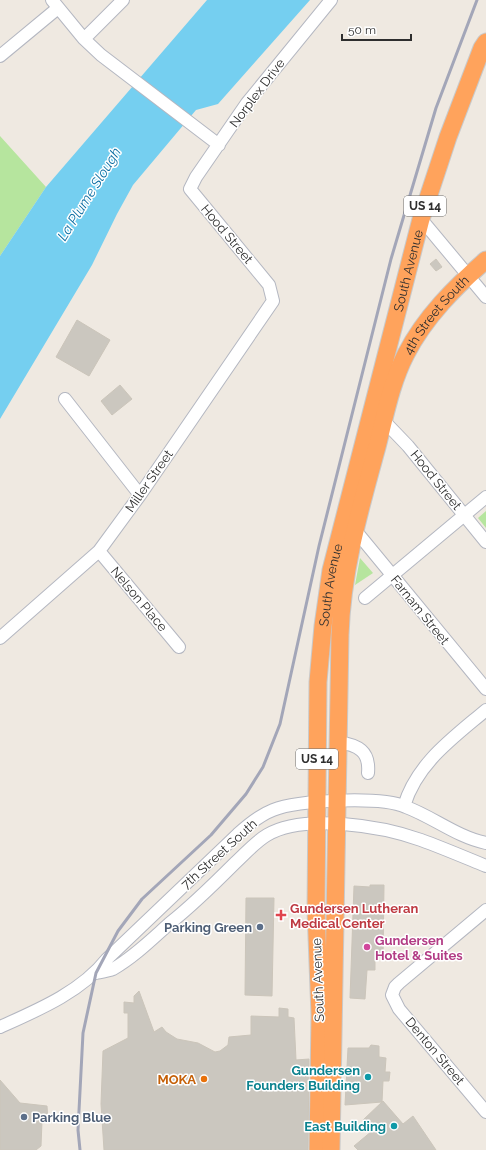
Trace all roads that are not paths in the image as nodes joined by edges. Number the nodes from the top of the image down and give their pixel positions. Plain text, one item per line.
1 (123, 0) edge
2 (331, 0) edge
3 (55, 4) edge
4 (84, 39) junction
5 (485, 48) edge
6 (0, 56) edge
7 (220, 145) junction
8 (190, 189) joint
9 (421, 219) junction
10 (486, 260) edge
11 (468, 275) junction
12 (486, 297) edge
13 (273, 301) joint
14 (396, 379) joint
15 (65, 399) dead end
16 (384, 421) junction
17 (140, 495) junction
18 (486, 497) edge
19 (464, 515) junction
20 (355, 530) junction
21 (486, 542) edge
22 (99, 551) junction
23 (392, 575) junction
24 (365, 598) dead end
25 (0, 638) edge
26 (179, 647) dead end
27 (486, 689) edge
28 (486, 710) edge
29 (338, 742) junction
30 (368, 773) dead end
31 (316, 802) junction
32 (337, 802) junction
33 (404, 806) junction
34 (316, 823) junction
35 (337, 824) junction
36 (486, 843) edge
37 (486, 866) edge
38 (486, 910) edge
39 (96, 973) junction
40 (0, 1026) edge
41 (486, 1111) edge
42 (318, 1150) edge
43 (331, 1150) edge

1 - 4 street
2 - 7 street, Norplex Drive
3 - 4 street
3 - 6 street
4 - 7 street
5 - 9 highway, South Avenue / US 14
7 - 8 street, Norplex Drive
8 - 13 street, Hood Street
9 - 11 street
9 - 31 highway, South Avenue / US 14
10 - 11 highway, 4th Street South / US 14
11 - 12 street
11 - 14 highway, 4th Street South / US 14
13 - 17 street, Miller Street
14 - 16 highway, South Avenue / US 14
15 - 17 street
16 - 19 street, Hood Street
16 - 20 highway, South Avenue / US 14
17 - 22 street, Miller Street
18 - 19 street
19 - 21 street, Hood Street
19 - 23 street
20 - 23 street, Farnam Street
20 - 29 highway, South Avenue / US 14
22 - 25 street, Miller Street
22 - 26 street, Nelson Place
23 - 24 street
23 - 27 street, Farnam Street
28 - 33 street
29 - 30 street
29 - 32 highway, South Avenue / US 14
31 - 32 street, 7th Street South
31 - 34 highway, South Avenue / US 14
31 - 39 street, 7th Street South
32 - 33 street, 7th Street South
32 - 35 highway, South Avenue / US 14
33 - 36 street, 7th Street South
34 - 35 street, 7th Street South
34 - 39 street, 7th Street South
34 - 42 highway, South Avenue / US 14
35 - 37 street, 7th Street South
35 - 43 highway, South Avenue / US 14
38 - 41 street, Denton Street
39 - 40 street, 7th Street South

